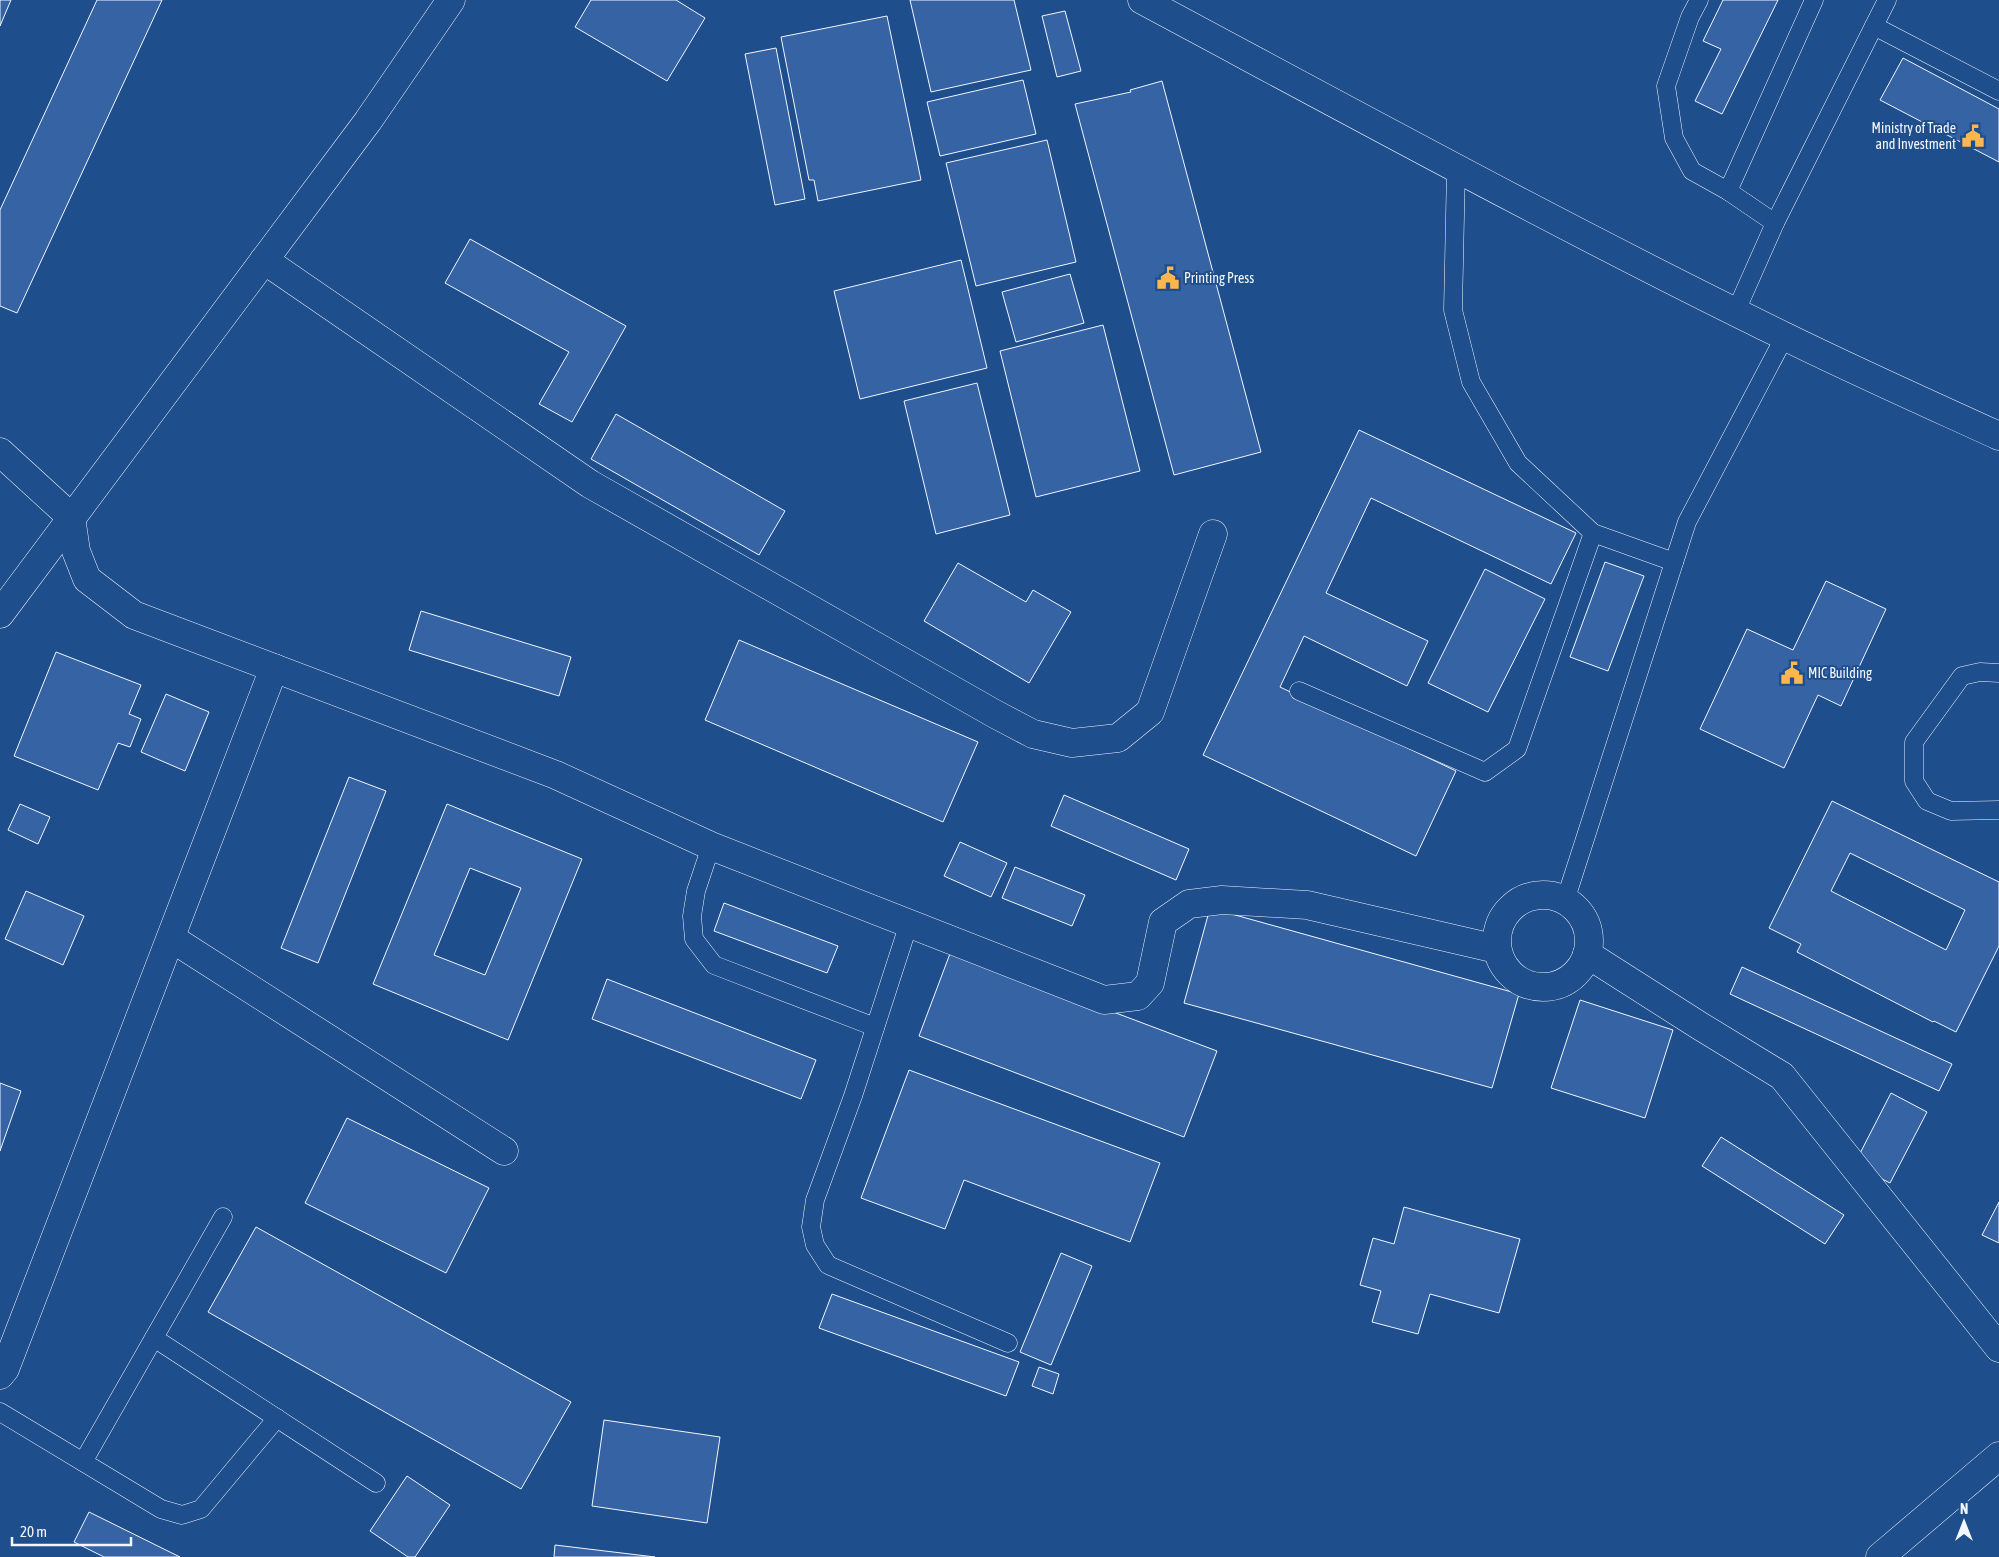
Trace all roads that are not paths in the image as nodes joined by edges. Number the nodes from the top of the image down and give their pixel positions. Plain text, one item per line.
1 (451, 0) edge
2 (1142, 0) edge
3 (1699, 0) edge
4 (1814, 0) edge
5 (1887, 0) edge
6 (1874, 26) junction
7 (1999, 91) edge
8 (1456, 168) junction
9 (1728, 192) junction
10 (1775, 223) junction
11 (264, 260) junction
12 (1736, 311) junction
13 (1785, 336) junction
14 (1999, 436) edge
15 (0, 452) edge
16 (71, 516) junction
17 (1592, 533) junction
18 (1213, 534) dead end
19 (1674, 562) junction
20 (0, 614) edge
21 (274, 668) junction
22 (1999, 673) edge
23 (1299, 691) dead end
24 (1999, 810) edge
25 (711, 846) junction
26 (1565, 901) junction
27 (909, 923) junction
28 (171, 938) junction
29 (1497, 949) junction
30 (1587, 954) junction
31 (876, 1027) junction
32 (504, 1151) dead end
33 (223, 1216) dead end
34 (154, 1338) junction
35 (1008, 1343) dead end
36 (1999, 1348) edge
37 (0, 1375) edge
38 (0, 1412) edge
39 (277, 1418) junction
40 (1999, 1456) edge
41 (83, 1462) junction
42 (376, 1483) dead end
43 (1880, 1557) edge

1 - 11 street
2 - 8 street
3 - 9 lane
4 - 9 lane
5 - 6 lane
6 - 7 lane
6 - 10 lane
8 - 12 street
8 - 17 lane
9 - 10 lane
10 - 12 lane
11 - 16 street
11 - 18 street
12 - 13 street
13 - 14 street
13 - 19 lane
15 - 16 street
16 - 20 street
16 - 21 street
17 - 19 lane
17 - 23 lane
19 - 26 lane
21 - 25 street
21 - 28 street
22 - 24 lane
25 - 27 street
25 - 31 lane
26 - 29 street
26 - 30 street
27 - 29 street
27 - 31 lane
28 - 32 street
28 - 37 street
29 - 30 street
30 - 36 street
31 - 35 lane
33 - 34 lane
34 - 39 lane
34 - 41 lane
38 - 41 lane
39 - 41 lane
39 - 42 lane
40 - 43 street

